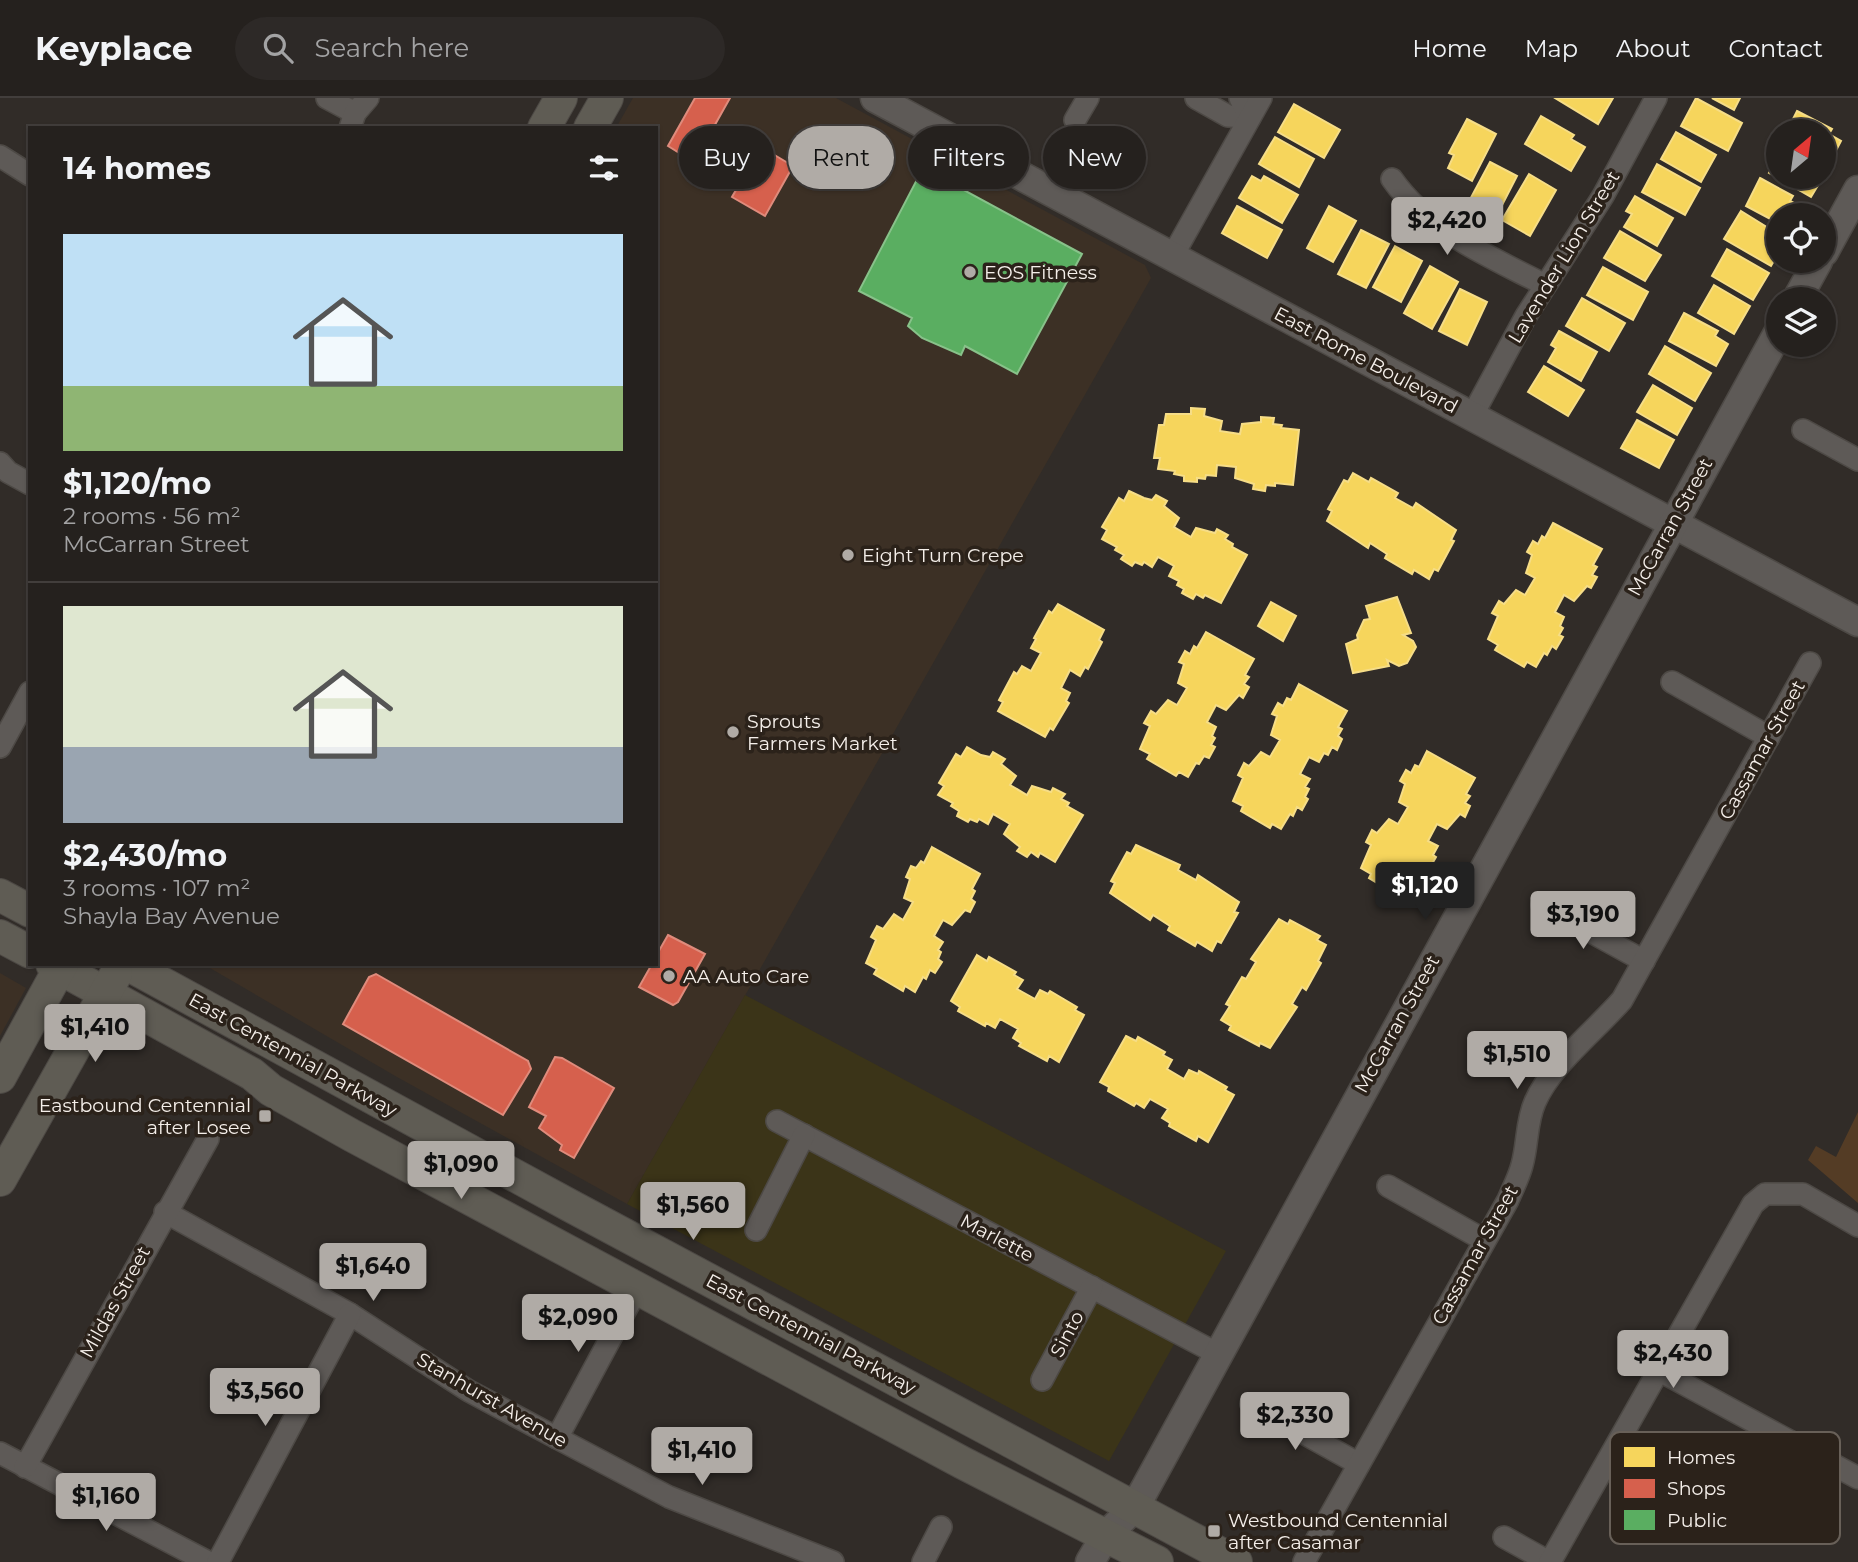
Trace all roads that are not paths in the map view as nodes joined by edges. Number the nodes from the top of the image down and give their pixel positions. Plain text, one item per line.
1 (327, 98) edge
2 (561, 98) edge
3 (607, 98) edge
4 (875, 98) edge
5 (1088, 98) edge
6 (1196, 98) edge
7 (1240, 98) edge
8 (1261, 98) edge
9 (1656, 98) edge
10 (358, 113) edge
11 (1250, 117) junction
12 (1075, 120) dead end
13 (545, 126) edge
14 (591, 126) edge
15 (0, 156) edge
16 (28, 175) edge
17 (1392, 179) dead end
18 (1858, 190) edge
19 (1836, 230) edge
20 (1172, 257) junction
21 (1545, 285) junction
22 (1766, 354) edge
23 (1472, 416) junction
24 (1803, 430) dead end
25 (1858, 460) edge
26 (0, 463) edge
27 (28, 483) edge
28 (1672, 522) junction
29 (1858, 622) edge
30 (1810, 663) dead end
31 (1672, 682) dead end
32 (28, 694) edge
33 (6, 720) edge
34 (1769, 737) junction
35 (0, 747) edge
36 (0, 895) edge
37 (1542, 905) dead end
38 (28, 910) edge
39 (0, 936) edge
40 (28, 951) edge
41 (1644, 961) junction
42 (58, 966) edge
43 (124, 966) edge
44 (129, 966) edge
45 (104, 993) junction
46 (0, 1077) edge
47 (777, 1121) dead end
48 (351, 1135) junction
49 (804, 1135) junction
50 (208, 1139) dead end
51 (0, 1180) edge
52 (1388, 1186) dead end
53 (569, 1205) junction
54 (164, 1212) junction
55 (1858, 1226) edge
56 (756, 1230) dead end
57 (1484, 1240) junction
58 (1092, 1287) junction
59 (637, 1289) junction
60 (350, 1314) junction
61 (1217, 1354) junction
62 (1660, 1371) junction
63 (1042, 1380) dead end
64 (1251, 1404) dead end
65 (1625, 1432) edge
66 (1773, 1432) edge
67 (557, 1438) junction
68 (0, 1453) edge
69 (1610, 1458) edge
70 (1359, 1464) junction
71 (24, 1466) junction
72 (1840, 1468) edge
73 (1858, 1478) edge
74 (1135, 1507) junction
75 (941, 1527) dead end
76 (1106, 1535) junction
77 (1504, 1537) dead end
78 (208, 1562) edge
79 (218, 1562) edge
80 (833, 1562) edge
81 (923, 1562) edge
82 (1090, 1562) edge
83 (1157, 1562) edge
84 (1236, 1562) edge
85 (1304, 1562) edge
86 (1550, 1562) edge

1 - 10 street
2 - 13 main road
3 - 14 main road
4 - 20 street, East Rome Boulevard
5 - 12 street
6 - 11 street
7 - 11 street
8 - 11 street
9 - 21 street, Lavender Lion Street
11 - 20 street
15 - 16 street
17 - 21 street
18 - 19 street
20 - 23 street, East Rome Boulevard
21 - 23 street, Lavender Lion Street
22 - 28 street, McCarran Street
23 - 28 street, East Rome Boulevard
24 - 25 street
26 - 27 street
28 - 29 street, East Rome Boulevard
28 - 61 street, McCarran Street
30 - 34 street, Cassamar Street
31 - 34 street
32 - 33 street
33 - 35 street
34 - 41 street, Cassamar Street
36 - 38 main road
37 - 41 street
39 - 40 main road
41 - 57 street, Cassamar Street
42 - 45 main road, East Centennial Parkway
42 - 46 main road
43 - 45 main road
44 - 53 main road, East Centennial Parkway
45 - 48 main road, East Centennial Parkway
45 - 51 main road
47 - 49 street, Marlette
48 - 53 main road
48 - 59 main road, East Centennial Parkway
49 - 56 street
49 - 58 street, Marlette
50 - 54 street, Mildas Street
52 - 57 street
53 - 74 main road, East Centennial Parkway
54 - 60 street, Stanhurst Avenue
54 - 71 street, Mildas Street
55 - 62 street
57 - 70 street, Cassamar Street
58 - 61 street, Marlette
58 - 63 street, Sinto
59 - 67 street
59 - 76 main road, East Centennial Parkway
60 - 67 street, Stanhurst Avenue
60 - 79 street
61 - 74 street, McCarran Street
62 - 65 street
62 - 66 street
64 - 70 street
67 - 80 street, Stanhurst Avenue
68 - 71 street
69 - 86 street
70 - 85 street, Cassamar Street
71 - 78 street
72 - 73 street
74 - 76 street, McCarran Street
74 - 84 main road, East Centennial Parkway
75 - 81 street
76 - 82 street, McCarran Street
76 - 83 main road, East Centennial Parkway
77 - 86 street

